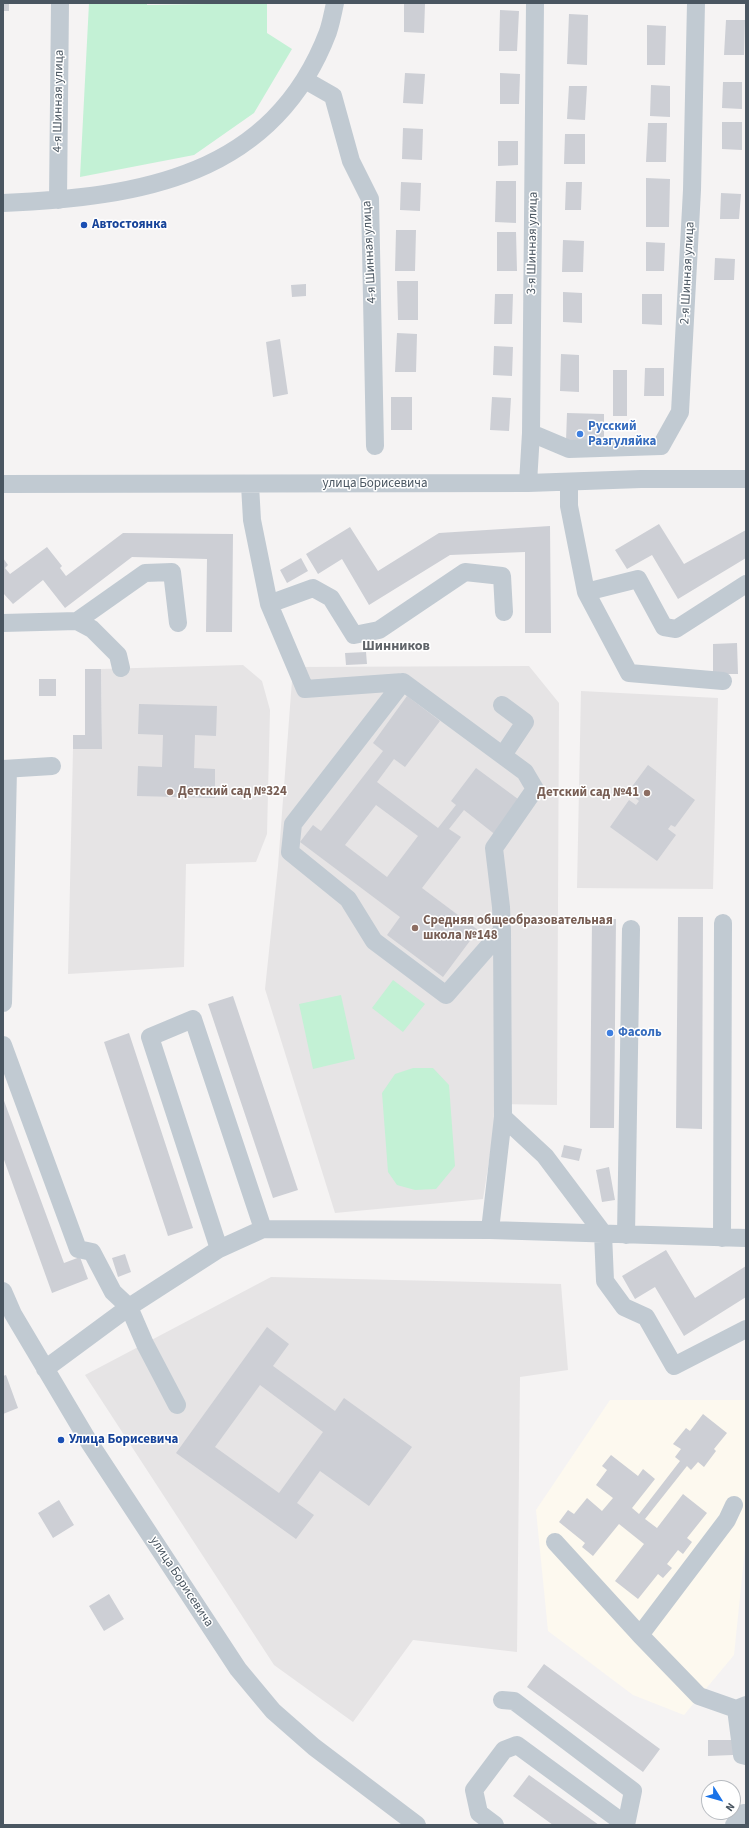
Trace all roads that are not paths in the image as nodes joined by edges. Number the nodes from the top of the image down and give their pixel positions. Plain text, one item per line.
1 (60, 3) edge
2 (336, 3) edge
3 (535, 3) edge
4 (696, 3) edge
5 (305, 80) junction
6 (58, 200) junction
7 (3, 203) edge
8 (531, 433) junction
9 (375, 446) dead end
10 (746, 479) edge
11 (569, 482) junction
12 (528, 483) junction
13 (3, 484) edge
14 (250, 485) junction
15 (746, 584) edge
16 (586, 592) junction
17 (269, 604) junction
18 (504, 612) dead end
19 (77, 621) junction
20 (3, 623) edge
21 (178, 623) dead end
22 (121, 668) dead end
23 (723, 681) dead end
24 (403, 682) junction
25 (502, 706) dead end
26 (502, 755) junction
27 (52, 766) dead end
28 (6, 769) edge
29 (723, 923) dead end
30 (631, 929) dead end
31 (502, 931) junction
32 (3, 1003) edge
33 (3, 1046) edge
34 (503, 1117) junction
35 (263, 1229) junction
36 (490, 1230) junction
37 (603, 1233) junction
38 (626, 1235) junction
39 (722, 1238) junction
40 (746, 1238) edge
41 (219, 1249) junction
42 (3, 1291) edge
43 (129, 1307) junction
44 (746, 1329) edge
45 (45, 1369) junction
46 (177, 1405) dead end
47 (734, 1505) dead end
48 (555, 1542) dead end
49 (640, 1636) junction
50 (502, 1700) dead end
51 (741, 1707) edge
52 (746, 1756) edge
53 (746, 1813) edge
54 (417, 1825) edge
55 (495, 1825) edge
56 (626, 1825) edge
57 (734, 1825) edge

1 - 6 street, 4-я Шинная улица
2 - 5 street
3 - 8 street, 3-я Шинная улица
4 - 8 street, 2-я Шинная улица
5 - 6 street
5 - 9 street, 4-я Шинная улица
6 - 7 street
8 - 12 street, 3-я Шинная улица
10 - 11 street, улица Борисевича
11 - 12 street, улица Борисевича
11 - 16 street
12 - 14 street, улица Борисевича
13 - 14 street, улица Борисевича
14 - 17 street
15 - 16 street
16 - 23 street
17 - 18 street
17 - 24 street
19 - 20 street
19 - 21 street
19 - 22 street
24 - 26 street
24 - 31 street
25 - 26 street
26 - 31 street
27 - 28 street
28 - 32 street
29 - 39 street
30 - 38 street
31 - 34 street
33 - 43 street
34 - 36 street
34 - 37 street
35 - 36 street
35 - 41 street
35 - 41 street
36 - 37 street
37 - 38 street
37 - 44 street
38 - 39 street
39 - 40 street
41 - 43 street
42 - 45 street, улица Борисевича
43 - 45 street
43 - 46 street
45 - 54 street, улица Борисевича
47 - 49 street
48 - 49 street
49 - 51 street
50 - 56 street
51 - 52 street
53 - 57 street
55 - 56 street

